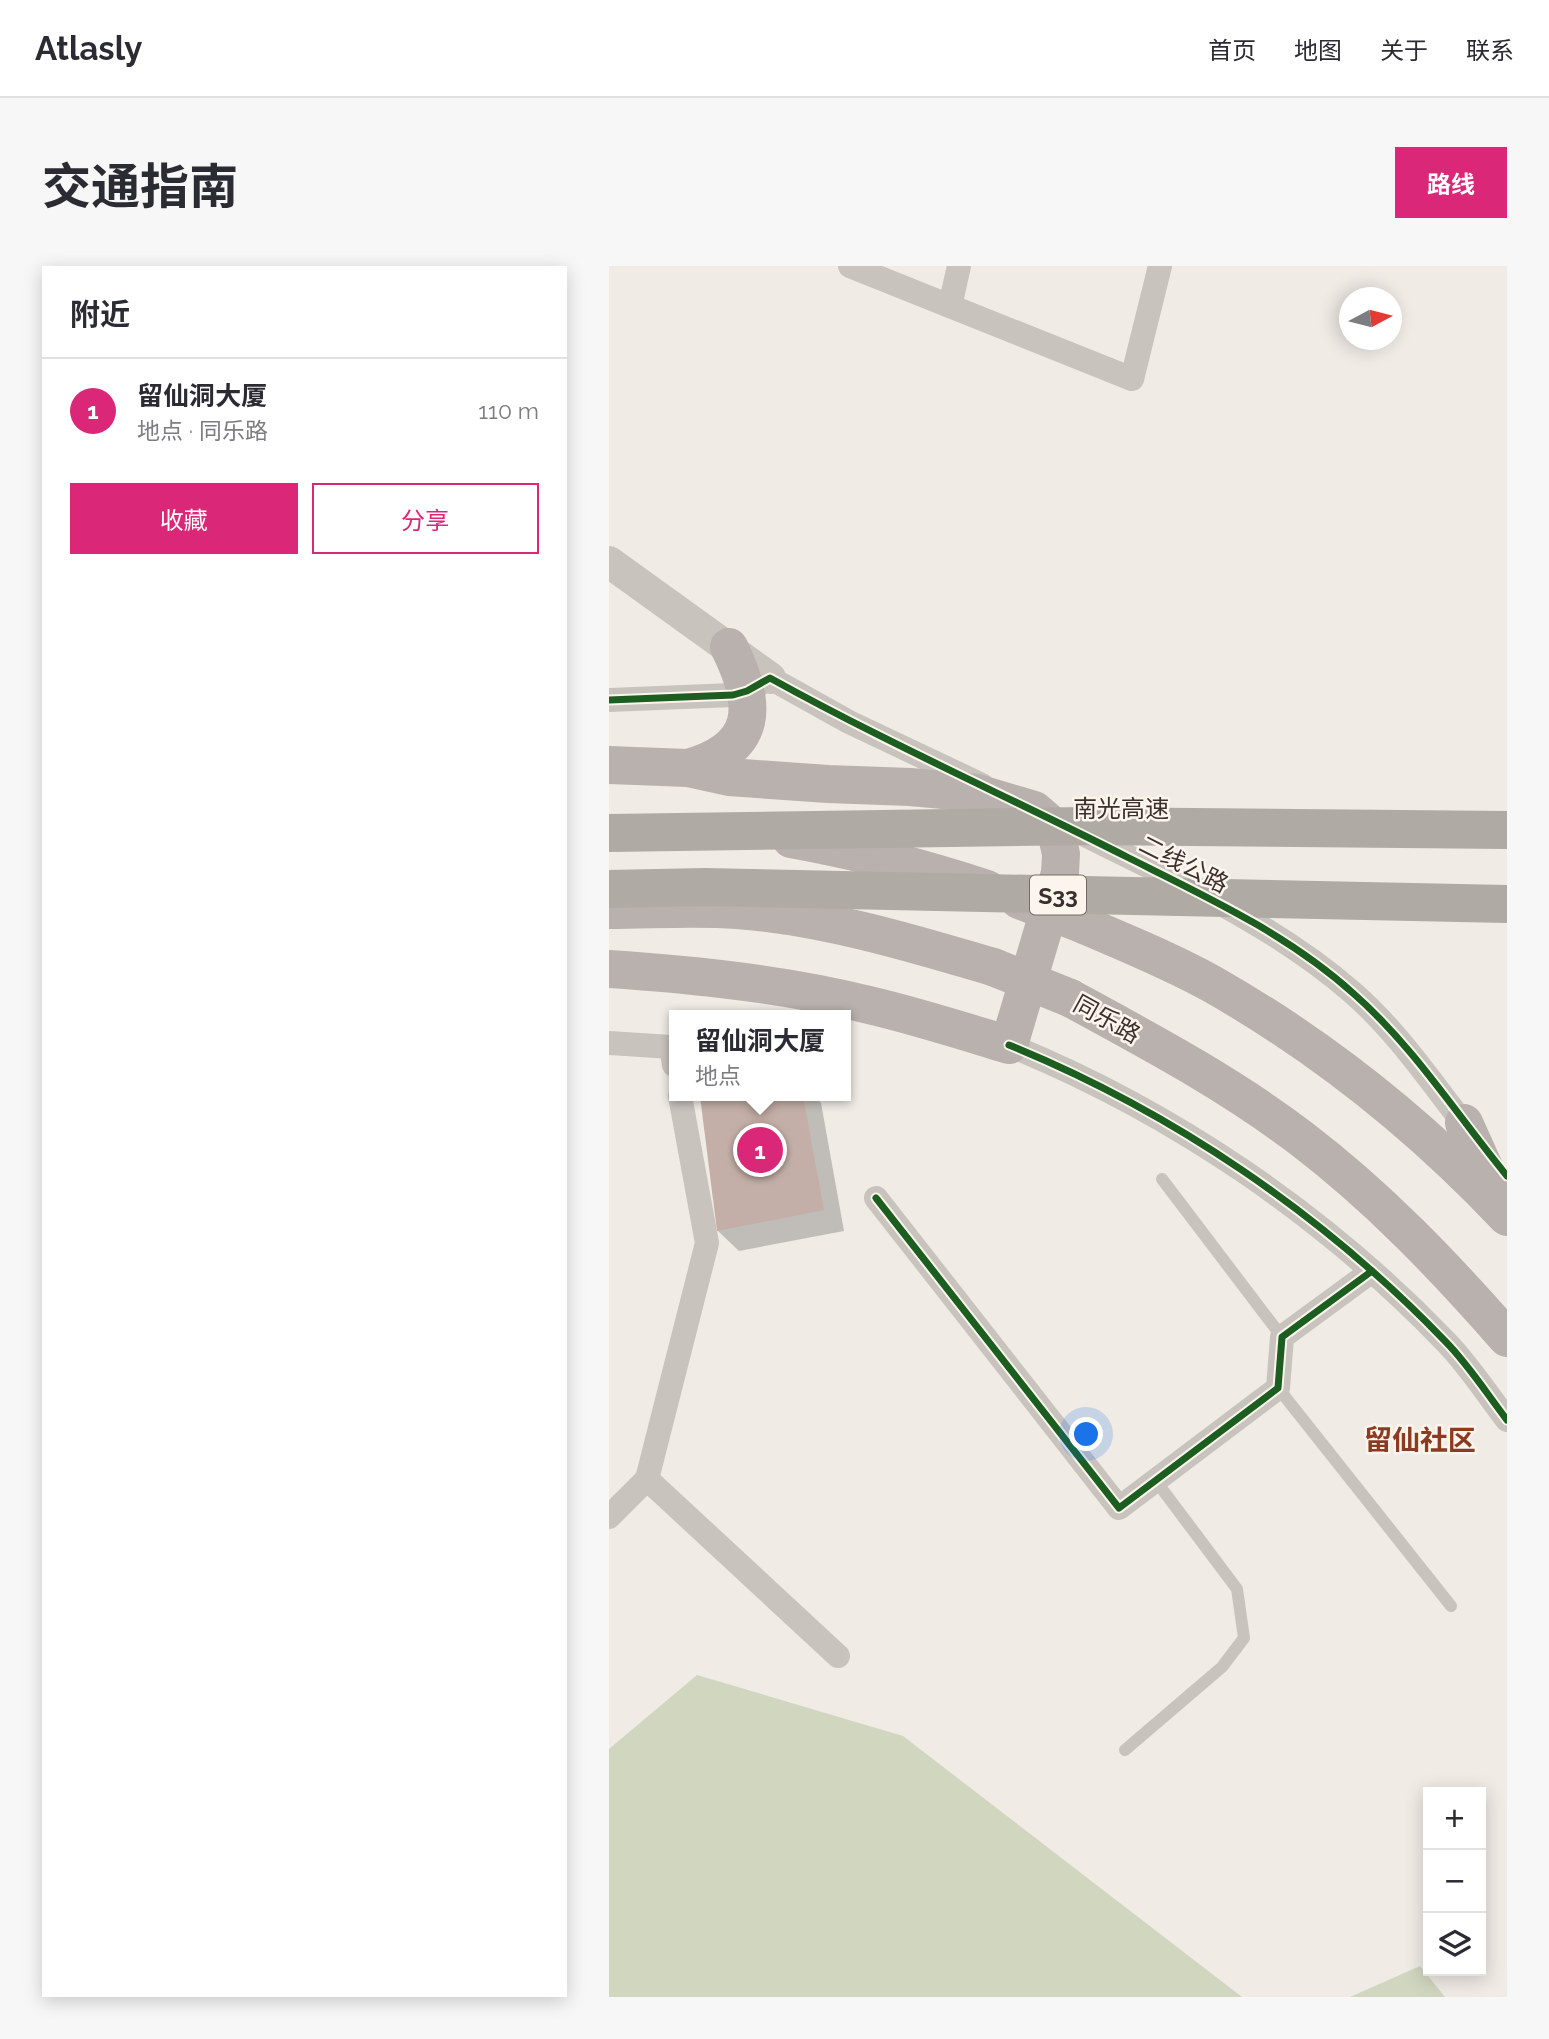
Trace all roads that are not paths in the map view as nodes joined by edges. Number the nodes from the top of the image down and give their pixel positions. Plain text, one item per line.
1 (850, 266) edge
2 (959, 266) edge
3 (1160, 266) edge
4 (950, 306) junction
5 (609, 562) edge
6 (729, 647) joint
7 (758, 684) junction
8 (609, 700) edge
9 (609, 765) edge
10 (688, 768) junction
11 (1034, 810) junction
12 (609, 818) edge
13 (1507, 830) edge
14 (609, 833) edge
15 (609, 889) edge
16 (1507, 904) edge
17 (609, 910) edge
18 (609, 969) edge
19 (609, 1043) edge
20 (1009, 1045) junction
21 (669, 1047) edge
22 (681, 1101) edge
23 (1464, 1123) junction
24 (1507, 1176) edge
25 (1162, 1179) dead end
26 (876, 1198) dead end
27 (1506, 1216) edge
28 (1372, 1271) junction
29 (1282, 1337) junction
30 (1507, 1338) edge
31 (1278, 1388) junction
32 (1507, 1420) edge
33 (647, 1479) junction
34 (1156, 1481) junction
35 (609, 1517) edge
36 (1451, 1606) dead end
37 (838, 1656) dead end
38 (1125, 1750) dead end

1 - 4 street
2 - 4 street
3 - 4 street
5 - 6 street
6 - 7 main road
7 - 8 street
7 - 10 main road
7 - 11 street, 二线公路
9 - 10 main road
10 - 11 main road
11 - 20 main road
11 - 23 street, 二线公路
12 - 27 main road, bridge
13 - 14 highway, 南光高速, bridge
15 - 16 highway, S33, bridge
17 - 30 main road, 同乐路, bridge
18 - 20 main road
19 - 21 street
20 - 28 street
22 - 33 street
23 - 24 street, 二线公路
23 - 27 main road
25 - 29 lane
26 - 34 street
28 - 29 street
28 - 32 street
29 - 31 street
31 - 34 street
31 - 36 lane
33 - 35 street
33 - 37 street
34 - 38 lane

